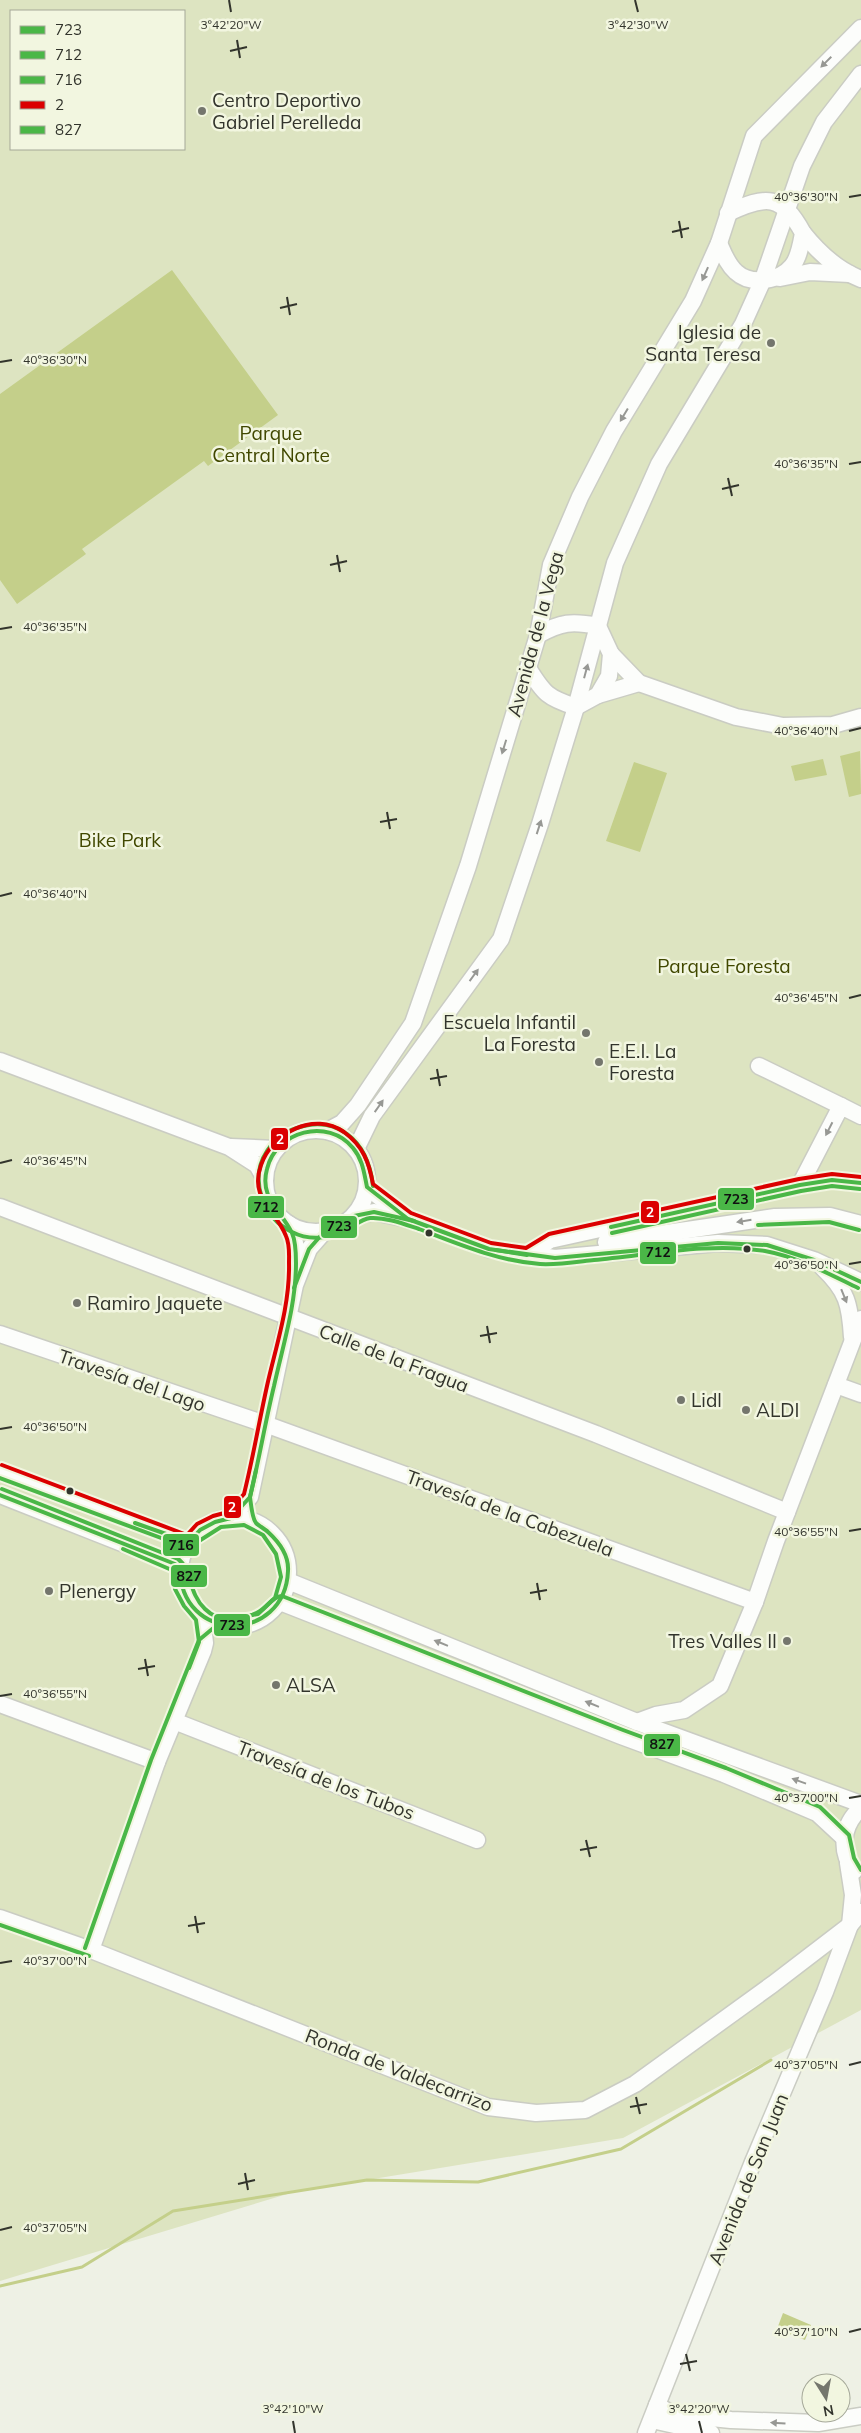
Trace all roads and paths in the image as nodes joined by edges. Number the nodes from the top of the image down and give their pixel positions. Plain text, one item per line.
1 (861, 28) edge
2 (861, 74) edge
3 (788, 210) junction
4 (728, 214) junction
5 (803, 234) junction
6 (719, 243) junction
7 (855, 277) edge
8 (762, 282) junction
9 (598, 626) junction
10 (538, 635) junction
11 (611, 654) junction
12 (528, 668) junction
13 (639, 683) junction
14 (598, 695) junction
15 (576, 707) junction
16 (861, 716) edge
17 (0, 1061) edge
18 (758, 1066) dead end
19 (841, 1106) junction
20 (861, 1116) edge
21 (327, 1131) junction
22 (229, 1147) junction
23 (276, 1149) junction
24 (356, 1149) junction
25 (265, 1179) junction
26 (861, 1183) edge
27 (800, 1185) junction
28 (367, 1187) junction
29 (0, 1207) edge
30 (354, 1216) junction
31 (408, 1219) junction
32 (288, 1224) junction
33 (861, 1224) edge
34 (324, 1232) junction
35 (527, 1255) junction
36 (814, 1260) junction
37 (861, 1282) edge
38 (295, 1285) junction
39 (289, 1318) junction
40 (861, 1319) edge
41 (0, 1334) edge
42 (852, 1342) junction
43 (836, 1385) junction
44 (861, 1394) edge
45 (264, 1424) junction
46 (0, 1471) edge
47 (0, 1494) edge
48 (250, 1497) junction
49 (787, 1512) junction
50 (231, 1518) junction
51 (255, 1522) junction
52 (189, 1542) junction
53 (180, 1568) junction
54 (288, 1581) junction
55 (280, 1602) junction
56 (755, 1602) junction
57 (202, 1616) junction
58 (225, 1626) junction
59 (205, 1643) junction
60 (0, 1704) edge
61 (174, 1721) junction
62 (637, 1722) junction
63 (157, 1762) junction
64 (861, 1806) edge
65 (844, 1838) junction
66 (477, 1840) dead end
67 (848, 1863) junction
68 (861, 1878) edge
69 (861, 1912) edge
70 (0, 1918) edge
71 (850, 1925) junction
72 (91, 1950) junction
73 (808, 1956) junction
74 (834, 1971) junction
75 (861, 2416) edge
76 (652, 2419) edge
77 (711, 2433) edge

1 -> 4 street, Avenida de la Vega
2 - 3 street
3 - 4 street
3 - 5 street
3 - 8 street
4 - 6 street, Avenida de la Vega
5 - 7 street
5 - 8 street
6 - 8 street
6 -> 10 street, Avenida de la Vega
7 - 8 street
8 - 9 street
9 - 10 street
9 - 11 street
15 -> 9 street
10 - 12 street, Avenida de la Vega
11 - 13 street
11 - 14 street
12 - 15 street
12 -> 21 street, Avenida de la Vega
13 - 14 street
13 - 16 street
14 - 15 street
24 -> 15 street
17 - 22 street
18 - 19 street
19 - 20 street
19 -> 27 street
21 - 23 street
21 - 24 street
22 - 23 street
22 - 25 street
23 - 25 street
24 - 28 street
25 - 32 street
26 - 27 street
27 - 35 street
28 - 30 street
28 - 31 street
29 - 39 street, Calle de la Fragua
30 - 31 street
30 - 34 street
31 - 35 street
32 - 34 street
32 - 38 street
33 -> 35 street
34 - 38 street
35 - 36 street
36 - 37 street
36 -> 42 street
38 - 39 street
39 - 45 street
39 - 49 street, Calle de la Fragua
40 - 42 street
41 - 45 street, Travesía del Lago
42 - 43 street
43 - 44 street
43 - 49 street
45 - 48 street
45 - 56 street, Travesía de la Cabezuela
46 - 52 street
47 - 53 street
48 - 50 street
48 - 51 street
49 - 56 street
50 - 51 street
50 - 52 street
51 - 54 street
52 - 53 street
53 - 57 street
54 - 55 street
62 -> 54 street
55 - 58 street
55 - 65 street
56 - 62 street
57 - 58 street
57 - 59 street
58 - 59 street
59 - 61 street
60 - 63 street
61 - 63 street
61 - 66 street, Travesía de los Tubos
64 -> 62 street
63 - 72 street
64 - 65 street
65 - 67 street
67 - 68 street
67 - 71 street
69 - 71 street, Ronda de Valdecarrizo
70 - 72 street, Ronda de Valdecarrizo
71 - 73 street, Ronda de Valdecarrizo
71 - 74 street, Avenida de San Juan
72 - 73 street, Ronda de Valdecarrizo
73 - 74 street
74 - 76 street, Avenida de San Juan
75 -> 76 street
76 - 77 street

